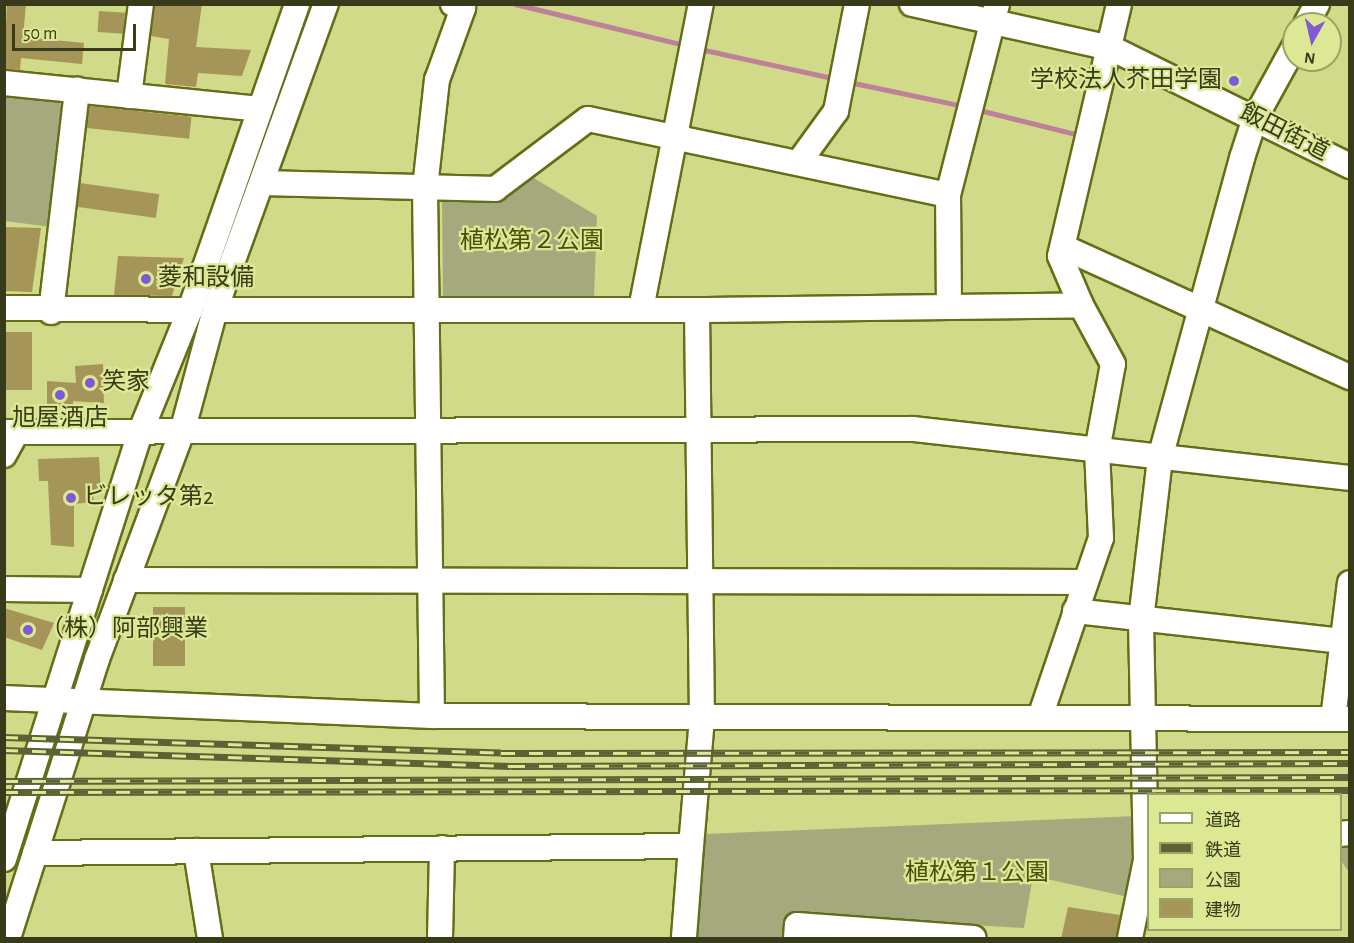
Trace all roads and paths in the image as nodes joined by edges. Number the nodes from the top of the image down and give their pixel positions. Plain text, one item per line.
1 (141, 4) edge
2 (297, 4) edge
3 (326, 4) edge
4 (453, 4) edge
5 (701, 4) edge
6 (857, 4) edge
7 (912, 4) edge
8 (1119, 4) edge
9 (995, 14) edge
10 (1111, 48) junction
11 (1282, 69) edge
12 (4, 83) edge
13 (77, 90) junction
14 (129, 96) junction
15 (260, 109) junction
16 (1255, 118) junction
17 (674, 135) junction
18 (799, 162) junction
19 (1350, 166) edge
20 (264, 183) junction
21 (425, 188) junction
22 (948, 195) junction
23 (1062, 247) junction
24 (1081, 305) junction
25 (949, 307) junction
26 (4, 308) edge
27 (1201, 308) junction
28 (428, 309) junction
29 (641, 309) junction
30 (190, 310) junction
31 (215, 310) junction
32 (697, 310) junction
33 (51, 312) junction
34 (1350, 377) edge
35 (697, 429) junction
36 (432, 431) junction
37 (11, 432) edge
38 (182, 432) junction
39 (140, 433) junction
40 (1098, 451) junction
41 (4, 454) edge
42 (1160, 458) junction
43 (1350, 478) edge
44 (435, 577) junction
45 (126, 580) junction
46 (1084, 582) junction
47 (1350, 583) edge
48 (698, 584) junction
49 (4, 589) edge
50 (90, 590) junction
51 (1075, 611) junction
52 (1141, 620) junction
53 (1346, 642) edge
54 (4, 698) edge
55 (54, 699) junction
56 (84, 701) junction
57 (432, 716) junction
58 (1040, 717) junction
59 (702, 718) junction
60 (1145, 719) junction
61 (1341, 719) edge
62 (1147, 837) edge
63 (691, 846) junction
64 (442, 848) junction
65 (196, 851) junction
66 (35, 853) junction
67 (5, 858) edge
68 (8, 939) edge
69 (210, 939) edge
70 (440, 939) edge
71 (684, 939) edge
72 (796, 939) edge
73 (974, 939) edge
74 (1130, 939) edge

1 - 14 street
2 - 15 street
3 - 20 street
4 - 21 street
5 - 17 street
6 - 18 street
7 - 9 street, 飯田街道
8 - 10 street
9 - 10 street, 飯田街道
9 - 22 street
10 - 16 street, 飯田街道
10 - 23 street
11 - 16 street
12 - 13 street
13 - 14 street
13 - 33 street
14 - 15 street
15 - 30 street
16 - 19 street, 飯田街道
16 - 27 street
17 - 18 street
17 - 21 street
17 - 29 street
18 - 22 street
20 - 21 street
20 - 31 street
21 - 28 street
22 - 25 street
23 - 24 street
23 - 27 street
24 - 25 street
24 - 40 street
25 - 32 street
26 - 33 street
27 - 34 street
27 - 42 street
28 - 29 street
28 - 31 street
28 - 36 street
29 - 32 street
30 - 33 street
30 - 39 street
31 - 38 street
32 - 35 street
35 - 36 street
35 - 40 street
35 - 48 street
36 - 38 street
36 - 44 street
37 - 39 street
37 - 41 street
38 - 39 street
38 - 45 street
39 - 50 street
40 - 42 street
40 - 46 street
42 - 43 street
42 - 52 street
44 - 45 street
44 - 48 street
44 - 57 street
45 - 56 street
46 - 48 street
46 - 51 street
47 - 53 street
48 - 59 street
49 - 50 street
50 - 55 street
51 - 52 street
51 - 58 street
52 - 53 street
52 - 60 street
53 - 61 street
54 - 55 street
55 - 56 street
55 - 67 street
56 - 57 street
56 - 66 street
57 - 59 street
58 - 59 street
58 - 60 street
59 - 63 street
60 - 61 street
60 - 62 street
62 - 74 street
63 - 64 street
63 - 71 street
64 - 65 street
64 - 70 street
65 - 66 street
65 - 69 street
66 - 68 street
72 - 73 street

